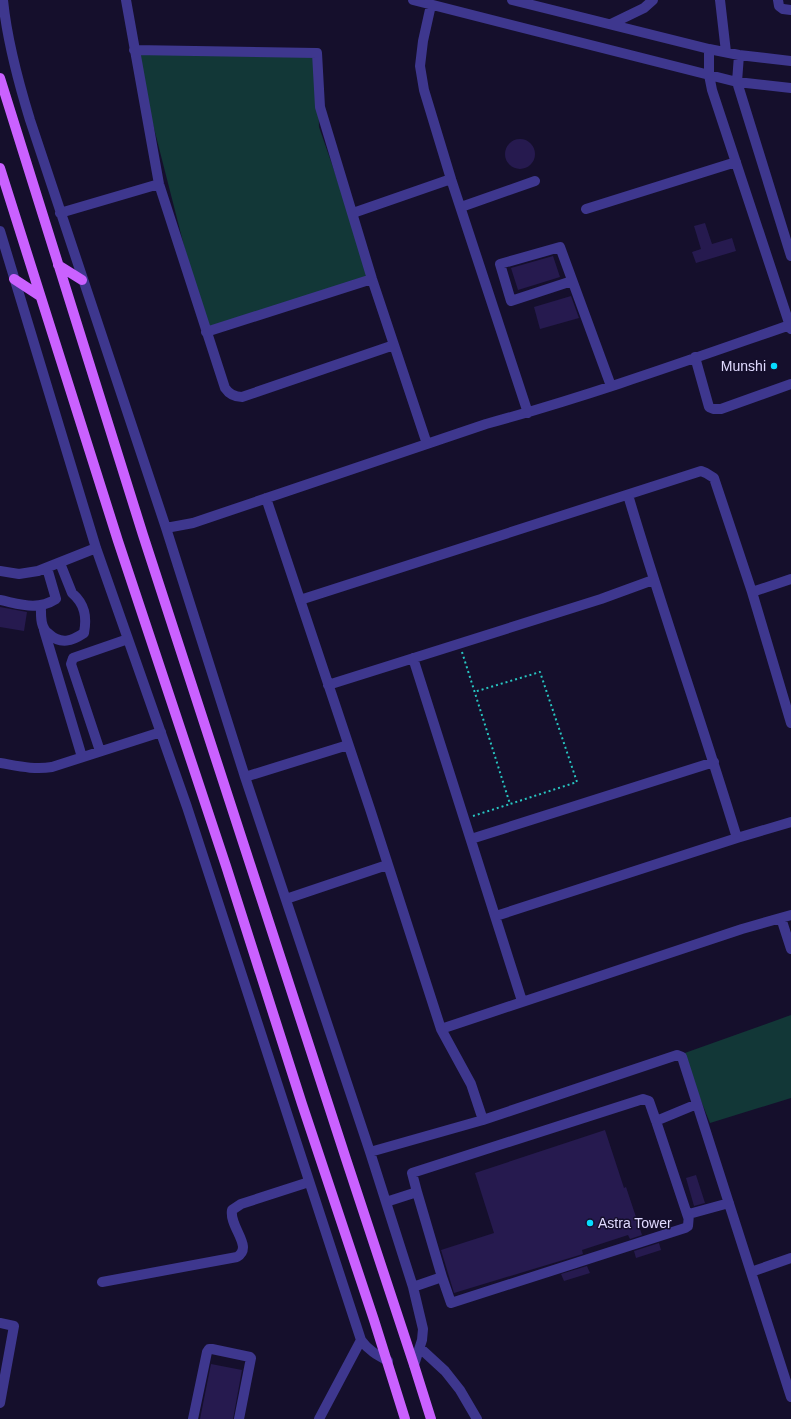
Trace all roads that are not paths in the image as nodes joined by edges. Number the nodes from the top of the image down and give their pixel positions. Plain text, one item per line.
1 (3, 0) edge
2 (126, 0) edge
3 (413, 0) edge
4 (512, 0) edge
5 (653, 0) edge
6 (720, 0) edge
7 (778, 0) edge
8 (431, 5) junction
9 (791, 10) edge
10 (611, 24) junction
11 (709, 49) junction
12 (134, 50) junction
13 (726, 52) junction
14 (739, 55) junction
15 (791, 61) edge
16 (708, 75) junction
17 (0, 78) edge
18 (737, 82) junction
19 (791, 88) edge
20 (736, 162) junction
21 (0, 168) edge
22 (451, 179) junction
23 (535, 181) dead end
24 (159, 184) junction
25 (461, 207) junction
26 (586, 209) dead end
27 (60, 213) junction
28 (353, 213) junction
29 (0, 231) edge
30 (791, 256) edge
31 (58, 265) junction
32 (14, 279) junction
33 (372, 279) junction
34 (82, 280) junction
35 (572, 281) junction
36 (40, 296) junction
37 (790, 327) edge
38 (206, 332) junction
39 (394, 345) junction
40 (695, 357) junction
41 (791, 384) edge
42 (611, 386) junction
43 (528, 413) junction
44 (427, 444) junction
45 (628, 495) junction
46 (266, 498) junction
47 (166, 528) junction
48 (96, 548) junction
49 (60, 563) junction
50 (47, 568) junction
51 (0, 571) edge
52 (791, 579) edge
53 (653, 580) junction
54 (752, 592) junction
55 (0, 600) edge
56 (300, 600) junction
57 (41, 605) junction
58 (44, 630) junction
59 (128, 639) junction
60 (413, 658) junction
61 (328, 685) junction
62 (791, 723) edge
63 (161, 732) junction
64 (348, 746) junction
65 (100, 751) junction
66 (82, 757) junction
67 (714, 762) junction
68 (0, 763) edge
69 (245, 777) junction
70 (791, 822) edge
71 (737, 838) junction
72 (471, 839) junction
73 (387, 865) junction
74 (286, 899) junction
75 (496, 916) junction
76 (786, 916) edge
77 (791, 950) edge
78 (522, 1001) junction
79 (441, 1029) junction
80 (697, 1104) junction
81 (483, 1120) junction
82 (656, 1121) junction
83 (370, 1152) junction
84 (310, 1182) junction
85 (416, 1192) junction
86 (386, 1202) junction
87 (729, 1202) junction
88 (688, 1216) junction
89 (791, 1258) edge
90 (751, 1272) junction
91 (442, 1277) junction
92 (102, 1282) dead end
93 (413, 1287) junction
94 (0, 1323) edge
95 (361, 1340) junction
96 (420, 1348) junction
97 (388, 1361) junction
98 (414, 1365) junction
99 (791, 1397) edge
100 (0, 1403) edge
101 (194, 1419) edge
102 (239, 1419) edge
103 (319, 1419) edge
104 (405, 1419) edge
105 (431, 1419) edge
106 (477, 1419) edge

1 - 27 street
2 - 12 street
3 - 8 street
4 - 10 street
5 - 10 street
6 - 13 street
7 - 9 street
8 - 16 street
8 - 22 street
10 - 11 street
11 - 13 street
11 - 16 street
12 - 24 street
12 - 28 street
13 - 14 street
14 - 15 street
14 - 18 street
16 - 18 street
16 - 20 street
17 - 31 main road
18 - 19 street
18 - 30 street
20 - 26 street
20 - 37 street
21 - 36 main road
22 - 25 street
22 - 28 street
23 - 25 street
24 - 27 street
24 - 38 street
25 - 43 street
27 - 34 street
28 - 33 street
29 - 32 street
31 - 34 main road
31 - 98 main road
32 - 36 main road
32 - 48 street
33 - 38 street
33 - 39 street
34 - 47 street
35 - 35 street
35 - 42 street
36 - 97 main road
37 - 40 street
38 - 39 street
39 - 44 street
40 - 41 street
40 - 42 street
42 - 43 street
43 - 44 street
44 - 46 street
45 - 53 street
45 - 54 street
45 - 56 street
46 - 47 street
46 - 56 street
47 - 69 street
48 - 49 street
48 - 59 street
49 - 50 street
49 - 58 street
50 - 51 street
50 - 57 street
52 - 54 street
53 - 60 street
53 - 67 street
54 - 62 street
55 - 57 street
56 - 61 street
57 - 58 street
58 - 66 street
59 - 63 street
59 - 65 street
60 - 61 street
60 - 72 street
61 - 64 street
63 - 65 street
63 - 84 street
64 - 69 street
64 - 73 street
65 - 66 street
66 - 68 street
67 - 71 street
67 - 72 street
69 - 74 street
70 - 71 street
71 - 75 street
72 - 75 street
73 - 74 street
73 - 79 street
74 - 83 street
75 - 78 street
76 - 77 street
76 - 78 street
78 - 79 street
79 - 81 street
80 - 81 street
80 - 82 street
80 - 87 street
81 - 83 street
82 - 85 street
82 - 88 street
83 - 86 street
84 - 92 street
84 - 95 street
85 - 86 street
85 - 91 street
86 - 93 street
87 - 88 street
87 - 90 street
88 - 91 street
89 - 90 street
90 - 99 street
91 - 93 street
93 - 96 street
94 - 100 street
95 - 97 street
95 - 103 street
96 - 98 street
96 - 106 street
97 - 104 main road
98 - 105 main road
101 - 102 street

